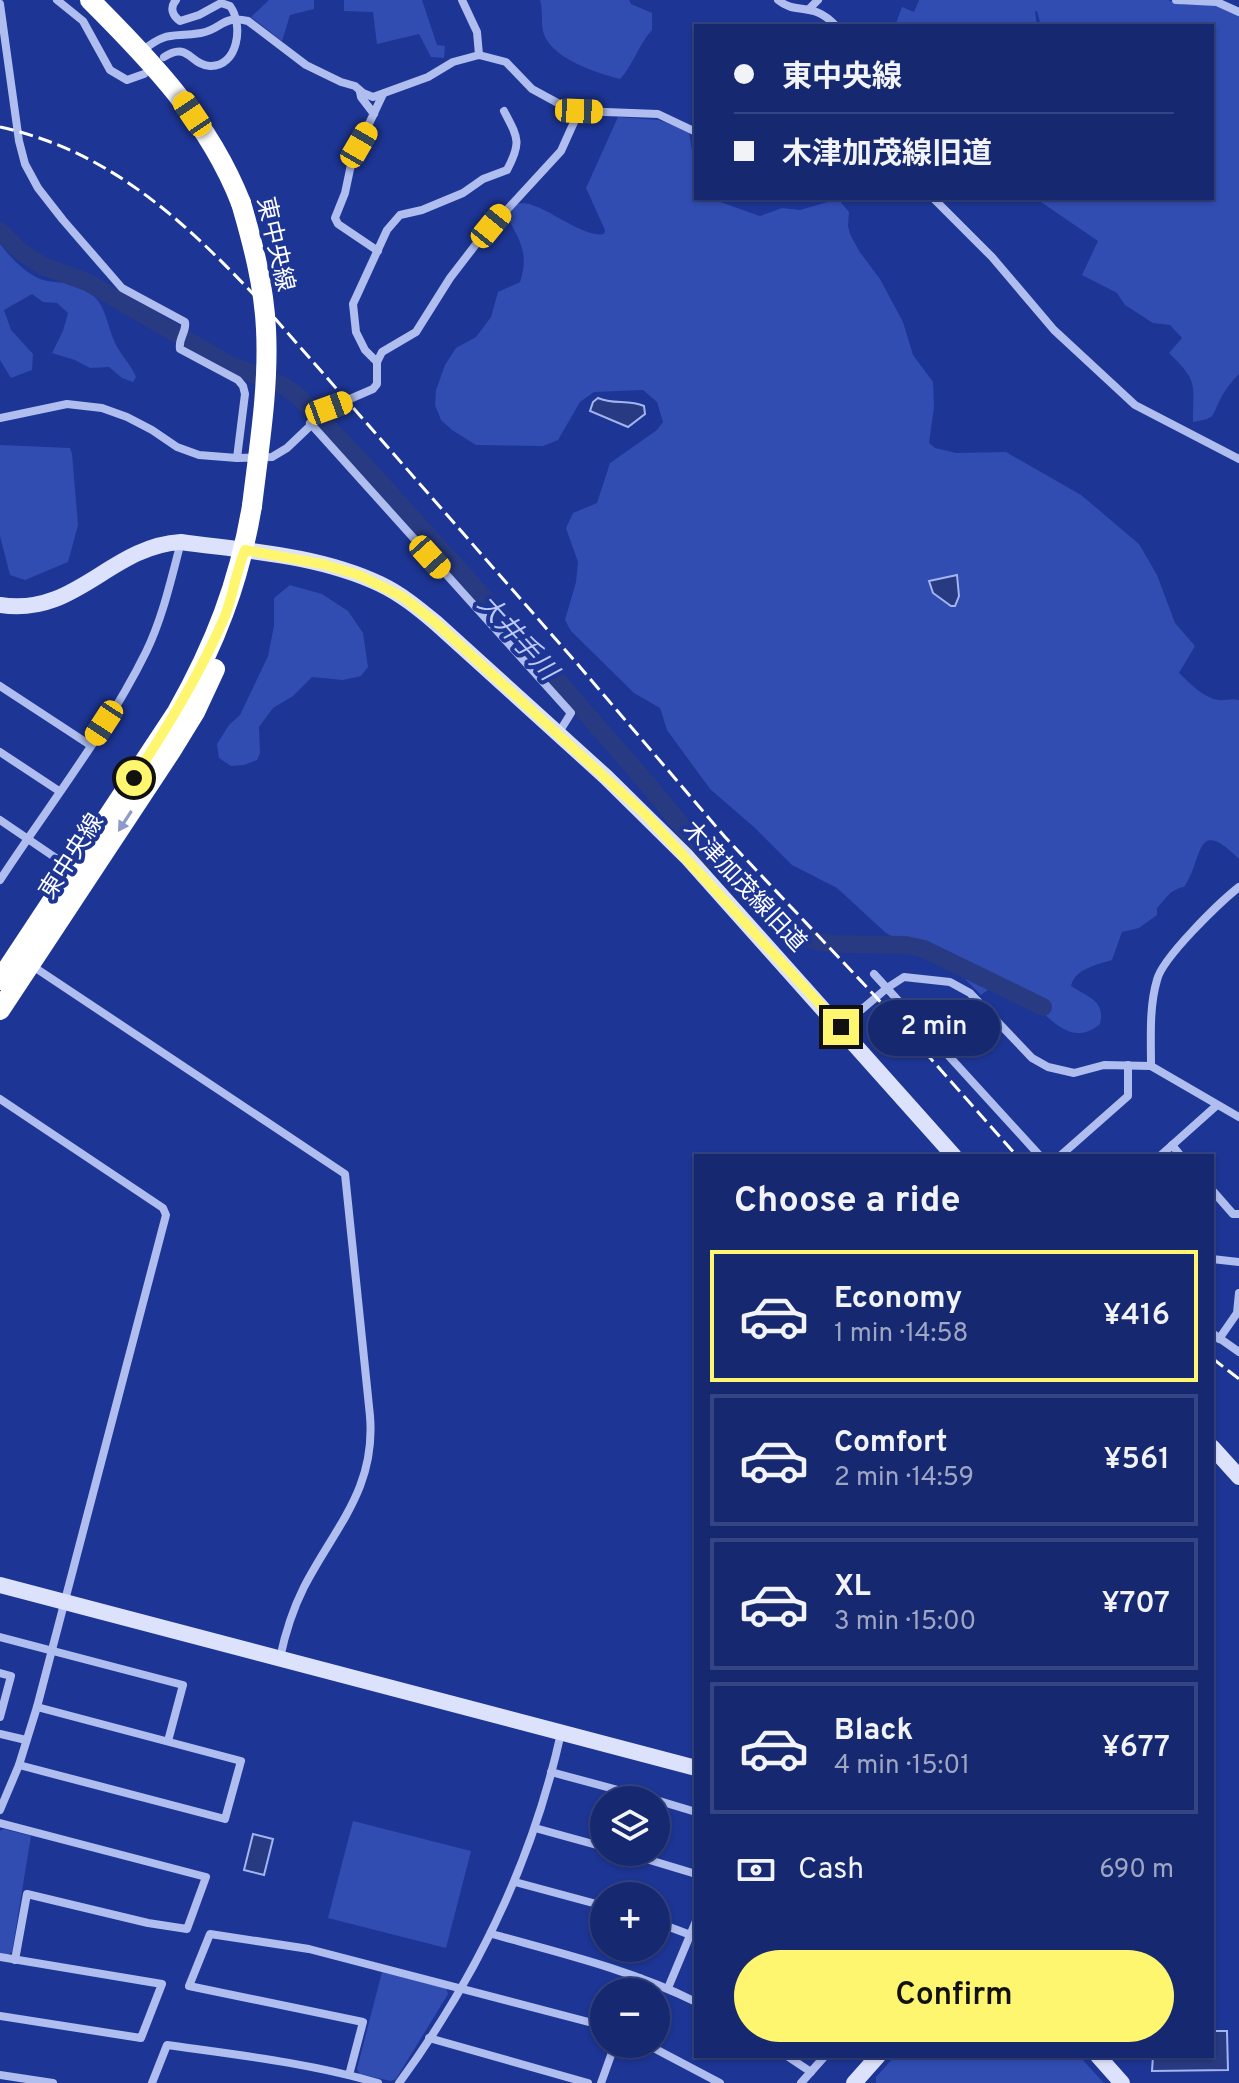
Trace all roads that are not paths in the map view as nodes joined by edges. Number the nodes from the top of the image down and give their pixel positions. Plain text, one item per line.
1 (57, 0) edge
2 (90, 0) edge
3 (176, 0) edge
4 (462, 0) edge
5 (778, 0) edge
6 (818, 0) edge
7 (1176, 0) edge
8 (0, 4) edge
9 (809, 9) junction
10 (1239, 12) edge
11 (235, 18) junction
12 (834, 24) edge
13 (142, 51) junction
14 (479, 55) junction
15 (164, 57) dead end
16 (144, 74) dead end
17 (360, 91) junction
18 (383, 94) junction
19 (504, 111) dead end
20 (579, 111) junction
21 (374, 114) junction
22 (694, 131) edge
23 (935, 200) edge
24 (378, 251) junction
25 (377, 362) junction
26 (0, 418) edge
27 (310, 423) junction
28 (237, 458) junction
29 (1239, 459) edge
30 (181, 542) junction
31 (245, 550) junction
32 (0, 605) edge
33 (0, 686) edge
34 (558, 734) junction
35 (90, 745) junction
36 (0, 752) edge
37 (59, 791) junction
38 (0, 820) edge
39 (27, 838) junction
40 (73, 869) junction
41 (0, 880) edge
42 (1239, 887) edge
43 (31, 964) junction
44 (874, 974) dead end
45 (0, 980) edge
46 (887, 988) junction
47 (0, 1010) edge
48 (841, 1027) junction
49 (1128, 1065) junction
50 (1151, 1066) junction
51 (0, 1099) edge
52 (1216, 1106) junction
53 (1239, 1117) edge
54 (1172, 1145) junction
55 (952, 1154) edge
56 (1038, 1154) edge
57 (1062, 1154) edge
58 (1162, 1154) edge
59 (1179, 1154) edge
60 (1214, 1192) edge
61 (1239, 1214) edge
62 (1214, 1259) edge
63 (1239, 1262) edge
64 (1239, 1293) edge
65 (1215, 1336) edge
66 (1239, 1352) edge
67 (1214, 1449) edge
68 (1239, 1477) edge
69 (0, 1585) edge
70 (65, 1602) junction
71 (0, 1637) edge
72 (52, 1651) junction
73 (280, 1658) junction
74 (0, 1673) edge
75 (37, 1707) junction
76 (0, 1717) edge
77 (561, 1732) junction
78 (0, 1734) edge
79 (26, 1740) junction
80 (168, 1741) junction
81 (19, 1765) junction
82 (694, 1767) edge
83 (551, 1772) junction
84 (603, 1786) edge
85 (670, 1804) edge
86 (0, 1810) edge
87 (694, 1811) edge
88 (0, 1823) edge
89 (535, 1828) junction
90 (590, 1843) edge
91 (669, 1866) edge
92 (694, 1873) edge
93 (515, 1882) junction
94 (590, 1902) edge
95 (670, 1927) edge
96 (492, 1934) junction
97 (693, 1935) edge
98 (0, 1957) edge
99 (15, 1960) junction
100 (640, 1978) edge
101 (670, 1984) edge
102 (460, 1987) junction
103 (670, 1989) edge
104 (694, 2001) edge
105 (0, 2016) edge
106 (590, 2022) edge
107 (429, 2038) junction
108 (670, 2057) edge
109 (610, 2058) edge
110 (790, 2058) edge
111 (823, 2058) edge
112 (877, 2058) edge
113 (1100, 2058) edge
114 (811, 2072) junction
115 (0, 2075) edge
116 (349, 2075) junction
117 (565, 2079) edge
118 (860, 2081) edge
119 (53, 2083) edge
120 (152, 2083) edge
121 (378, 2083) edge
122 (399, 2083) edge
123 (588, 2083) edge
124 (601, 2083) edge
125 (720, 2083) edge
126 (801, 2083) edge
127 (1122, 2083) edge

1 - 16 street
2 - 13 highway, 東中央線
3 - 11 street
4 - 14 street
5 - 9 street
6 - 9 street
7 - 10 street
8 - 28 street
9 - 12 street
11 - 13 street
11 - 15 street
11 - 17 street
13 - 31 highway, 東中央線, bridge
14 - 18 street
14 - 20 street
17 - 18 street
17 - 21 street
18 - 21 street
19 - 24 street
20 - 22 street
20 - 25 street
21 - 24 street
23 - 29 street
24 - 25 street
25 - 27 street
26 - 28 street
27 - 28 street
27 - 34 street
30 - 31 street, 木津加茂線旧道
30 - 32 street, 木津加茂線旧道
30 - 35 street
31 - 34 street, 木津加茂線旧道
31 - 40 highway, 東中央線
31 -> 43 highway, 東中央線
33 - 35 street
34 - 48 street, 木津加茂線旧道
35 - 37 street
36 - 37 street
37 - 39 street
38 - 39 street
39 - 40 street
39 - 41 street
40 - 45 highway, 東中央線
42 - 50 street
43 - 47 highway, 東中央線
43 - 73 street
44 - 46 street
46 - 48 street
46 - 49 street
46 - 56 street
48 - 55 street, 木津加茂線旧道
49 - 50 street
49 - 57 street
50 - 52 street
51 - 70 street
52 - 53 street
52 - 54 street
54 - 58 street
54 - 59 street
60 - 61 street
62 - 63 street
64 - 65 street
65 - 66 street
67 - 68 street
69 - 70 street
70 - 72 street
70 - 73 street
71 - 72 street
72 - 75 street
72 - 80 street
73 - 77 street
74 - 76 street
75 - 79 street
75 - 80 street
77 - 82 street
77 - 83 street
78 - 79 street
79 - 81 street
80 - 81 street
81 - 86 street
83 - 84 street
83 - 89 street
85 - 87 street
88 - 99 street
89 - 90 street
89 - 93 street
91 - 92 street
93 - 94 street
93 - 96 street
95 - 97 street
96 - 100 street
96 - 102 street
97 - 101 street
98 - 99 street
99 - 105 street
102 - 106 street
102 - 107 street
102 - 116 street
103 - 104 street
107 - 117 street
107 - 122 street
108 - 125 street
109 - 124 street
110 - 114 street
111 - 114 street
112 - 118 street
113 - 127 street
114 - 126 street
115 - 119 street
116 - 120 street
116 - 121 street
117 - 123 street

